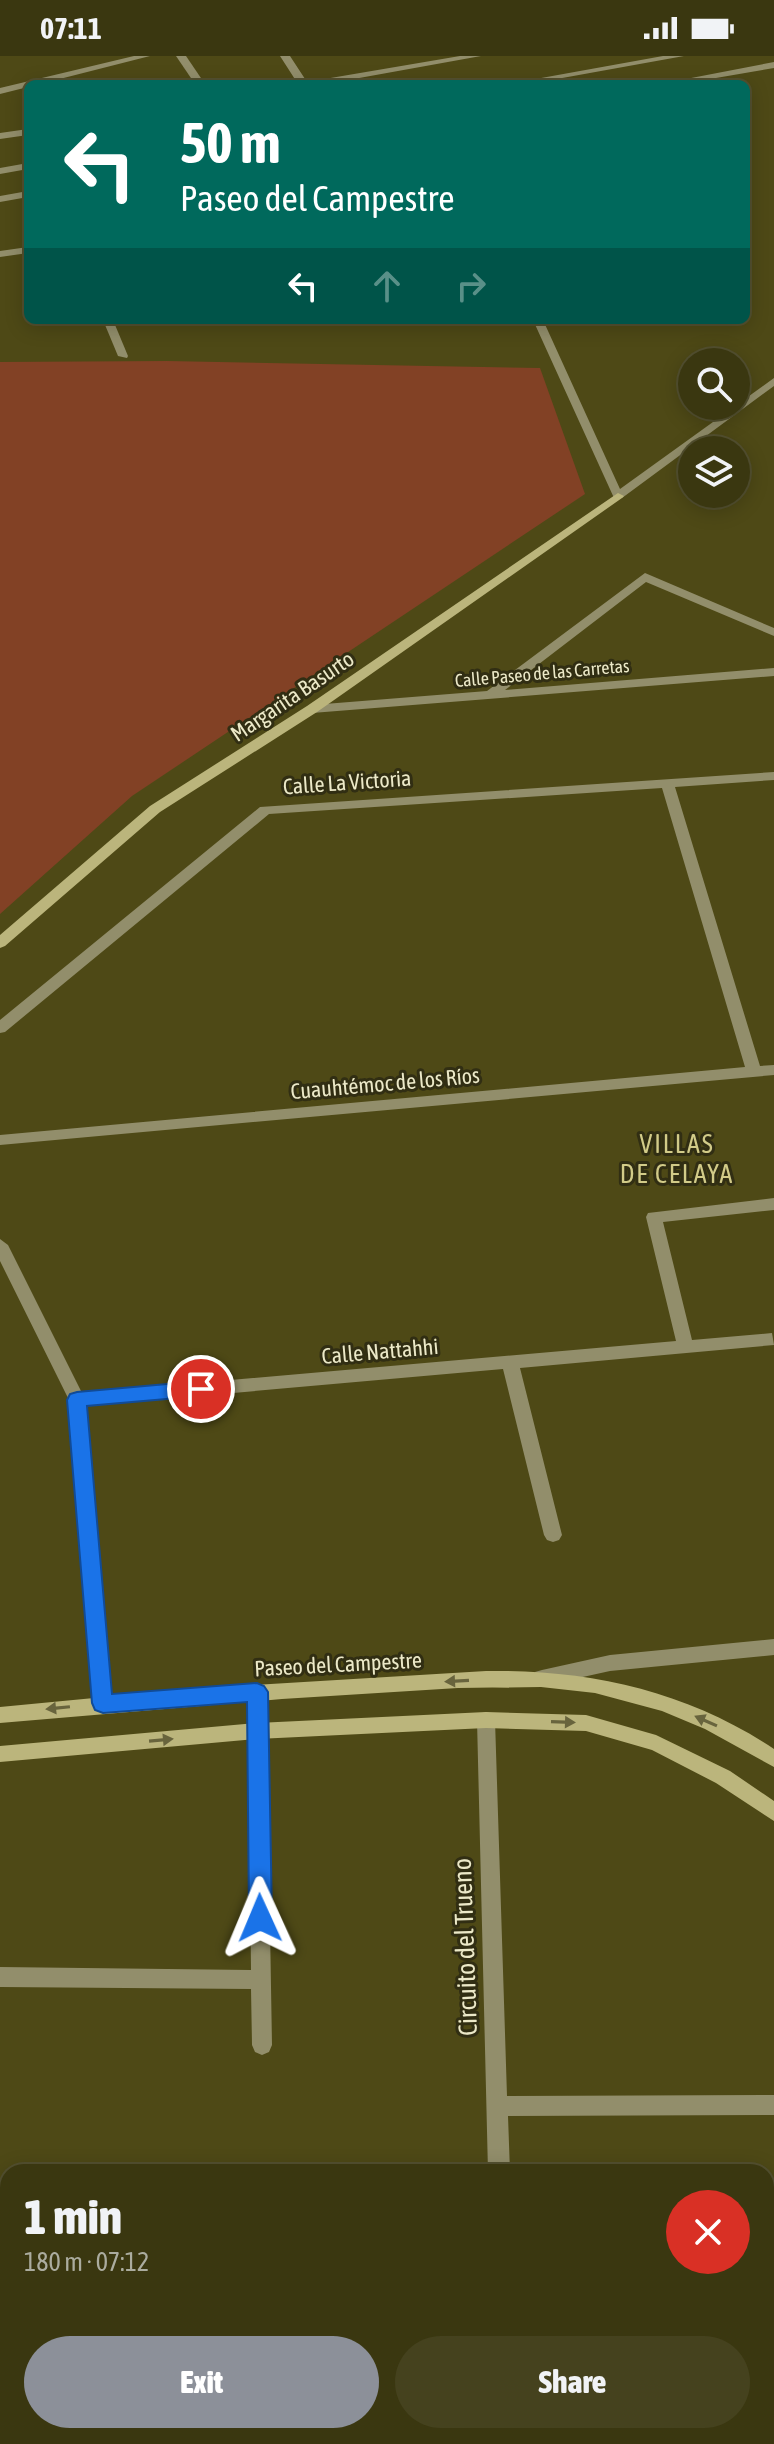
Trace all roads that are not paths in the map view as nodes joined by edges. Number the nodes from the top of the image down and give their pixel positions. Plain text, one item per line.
1 (145, 56) edge
2 (181, 56) edge
3 (285, 56) edge
4 (393, 56) edge
5 (476, 56) edge
6 (679, 56) edge
7 (774, 65) edge
8 (402, 68) junction
9 (73, 73) junction
10 (45, 80) edge
11 (77, 80) edge
12 (197, 80) edge
13 (300, 80) edge
14 (333, 80) edge
15 (537, 80) edge
16 (688, 80) edge
17 (24, 85) edge
18 (0, 91) edge
19 (24, 133) edge
20 (0, 136) edge
21 (24, 167) edge
22 (0, 171) edge
23 (24, 195) edge
24 (0, 199) edge
25 (24, 251) edge
26 (0, 254) edge
27 (110, 324) edge
28 (540, 324) edge
29 (123, 356) dead end
30 (774, 381) edge
31 (618, 496) junction
32 (774, 632) edge
33 (774, 672) edge
34 (490, 695) junction
35 (312, 709) junction
36 (774, 776) edge
37 (667, 783) junction
38 (0, 943) edge
39 (0, 1028) edge
40 (774, 1070) edge
41 (754, 1072) junction
42 (0, 1140) edge
43 (774, 1204) edge
44 (0, 1245) edge
45 (772, 1339) edge
46 (686, 1347) junction
47 (510, 1362) junction
48 (77, 1400) junction
49 (553, 1535) dead end
50 (774, 1647) edge
51 (535, 1680) junction
52 (257, 1692) junction
53 (103, 1703) junction
54 (0, 1715) edge
55 (486, 1720) junction
56 (257, 1731) junction
57 (0, 1754) edge
58 (774, 1759) edge
59 (774, 1812) edge
60 (0, 1977) edge
61 (261, 1980) junction
62 (262, 2045) dead end
63 (774, 2105) edge
64 (498, 2106) junction
65 (499, 2164) edge

1 - 9 street
2 - 12 street
3 - 13 street
4 - 8 street
5 - 8 street
6 - 15 street
7 - 16 street
8 - 14 street
9 - 10 street
9 - 11 street
17 - 18 street
19 - 20 street
21 - 22 street
23 - 24 street
25 - 26 street
27 - 29 street
28 - 31 street
30 - 31 street
31 - 35 street, Margarita Basurto
32 - 34 street
33 - 34 street, Calle Paseo de las Carretas
34 - 35 street, Calle Paseo de las Carretas
35 - 38 street, Margarita Basurto
36 - 37 street, Calle La Victoria
37 - 39 street, Calle La Victoria
37 - 41 street
40 - 41 street, Cuauhtémoc de los Ríos
41 - 42 street, Cuauhtémoc de los Ríos
43 - 46 street
44 - 48 street
45 - 46 street, Calle Nattahhi
46 - 47 street, Calle Nattahhi
47 - 48 street, Calle Nattahhi
47 - 49 street
48 - 53 street
50 - 51 street
51 -> 52 street, Paseo del Campestre
58 -> 51 street, Paseo del Campestre
52 - 53 street, Paseo del Campestre
52 - 56 street
53 -> 54 street, Paseo del Campestre
55 - 56 street
55 -> 59 street
55 - 64 street, Circuito del Trueno
57 -> 56 street
56 - 61 street
60 - 61 street
61 - 62 street
63 - 64 street
64 - 65 street, Circuito del Trueno

